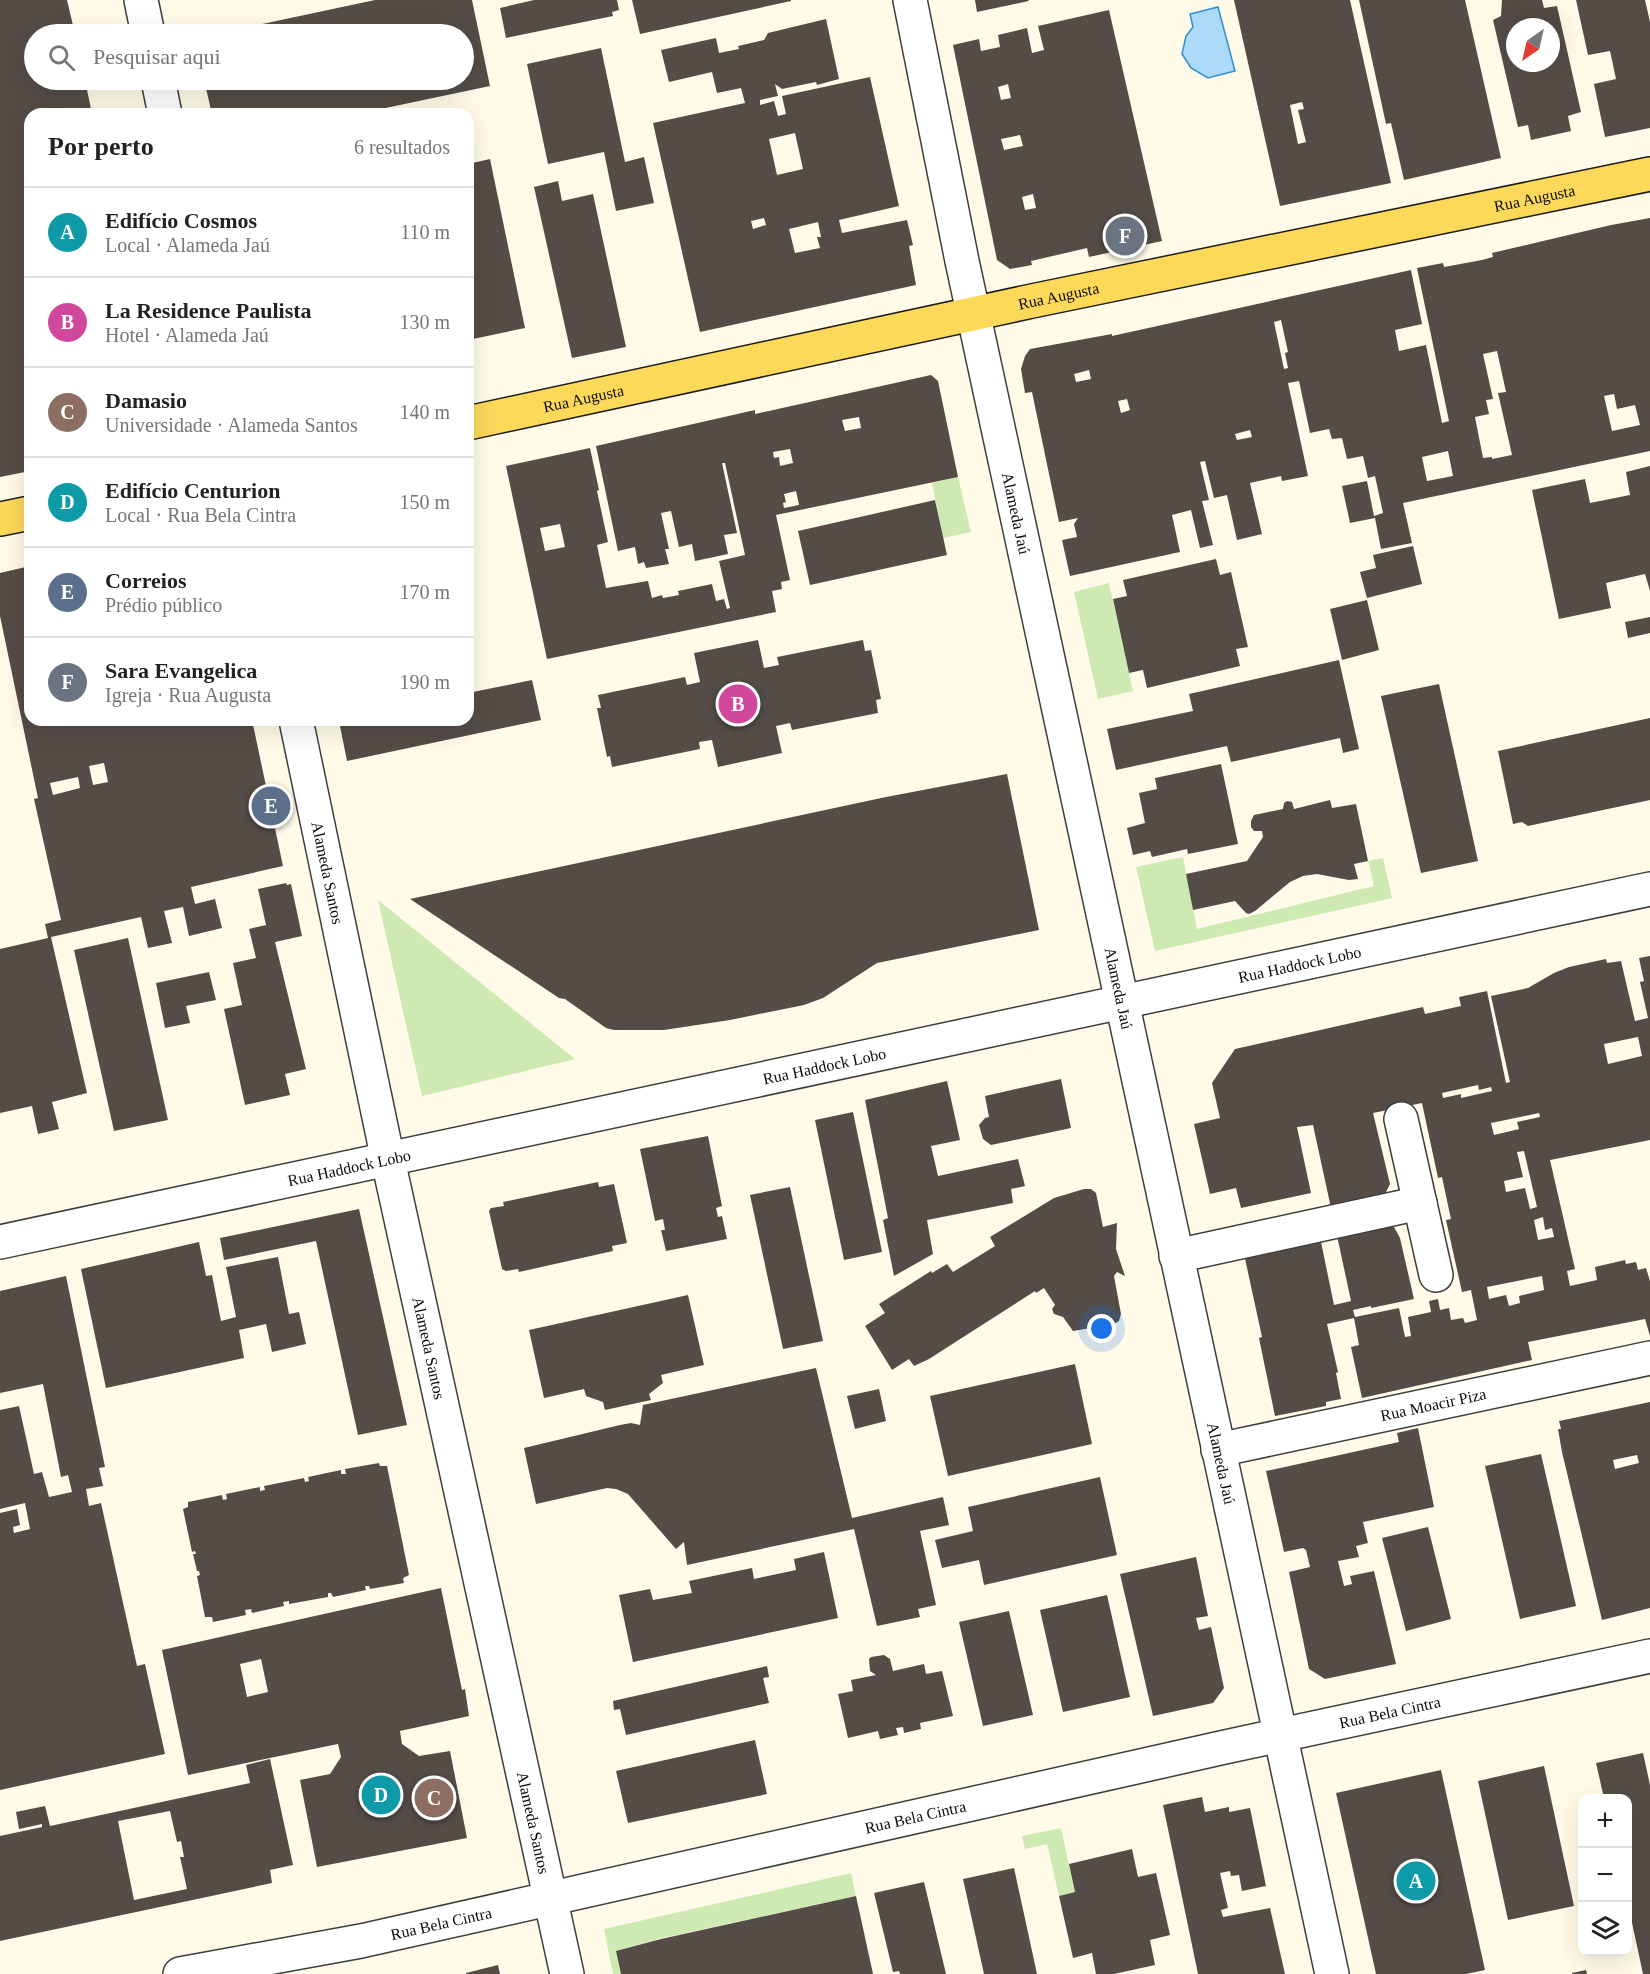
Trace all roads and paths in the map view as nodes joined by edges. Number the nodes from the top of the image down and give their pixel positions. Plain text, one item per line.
1 (141, 0) edge
2 (910, 0) edge
3 (146, 24) edge
4 (160, 90) edge
5 (164, 108) edge
6 (1650, 174) edge
7 (974, 314) junction
8 (474, 422) edge
9 (24, 514) edge
10 (0, 519) edge
11 (297, 726) edge
12 (1650, 889) edge
13 (1122, 1002) junction
14 (1401, 1119) dead end
15 (388, 1160) junction
16 (1420, 1203) junction
17 (0, 1242) edge
18 (1176, 1256) junction
19 (1436, 1275) dead end
20 (1650, 1358) edge
21 (1218, 1450) junction
22 (1650, 1656) edge
23 (1280, 1735) junction
24 (550, 1898) junction
25 (180, 1974) edge
26 (567, 1974) edge
27 (1332, 1974) edge

1 - 3 street
2 - 7 street, Alameda Jaú
4 - 5 street
6 - 7 main road, Rua Augusta
7 - 8 main road, Rua Augusta
7 - 13 street, Alameda Jaú
9 - 10 main road
11 - 15 street, Alameda Santos
12 - 13 street, Rua Haddock Lobo
13 - 15 street, Rua Haddock Lobo
13 - 18 street, Alameda Jaú
14 - 16 street
15 - 17 street, Rua Haddock Lobo
15 - 24 street, Alameda Santos
16 - 18 street
16 - 19 street
18 - 21 street, Alameda Jaú
20 - 21 street, Rua Moacir Piza
21 - 23 street, Alameda Jaú
22 - 23 street, Rua Bela Cintra
23 - 24 street, Rua Bela Cintra
23 - 27 street, Alameda Jaú
24 - 25 street, Rua Bela Cintra
24 - 26 street, Alameda Santos

